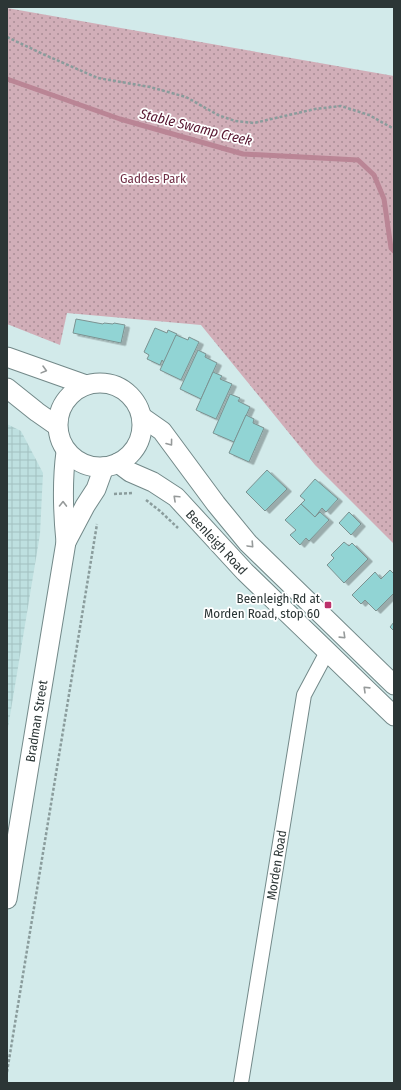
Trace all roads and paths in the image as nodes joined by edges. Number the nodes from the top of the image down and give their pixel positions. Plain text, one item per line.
1 (7, 37) edge
2 (394, 129) edge
3 (7, 357) edge
4 (86, 385) junction
5 (7, 388) edge
6 (142, 417) junction
7 (57, 426) junction
8 (66, 452) junction
9 (111, 465) junction
10 (97, 522) dead end
11 (66, 542) junction
12 (327, 652) junction
13 (394, 686) edge
14 (394, 716) edge
15 (7, 899) edge
16 (7, 1072) edge
17 (240, 1083) edge

1 - 2 path
3 -> 4 main road
4 - 6 main road
4 - 7 main road
5 - 7 main road
6 - 9 main road
6 -> 13 main road, Beenleigh Road
7 - 8 main road
8 - 9 main road
11 -> 8 main road, Bradman Street
9 - 11 main road, Bradman Street
12 -> 9 main road, Beenleigh Road
10 - 16 path
11 - 15 main road, Bradman Street
14 -> 12 main road, Beenleigh Road
12 - 17 street, Morden Road

